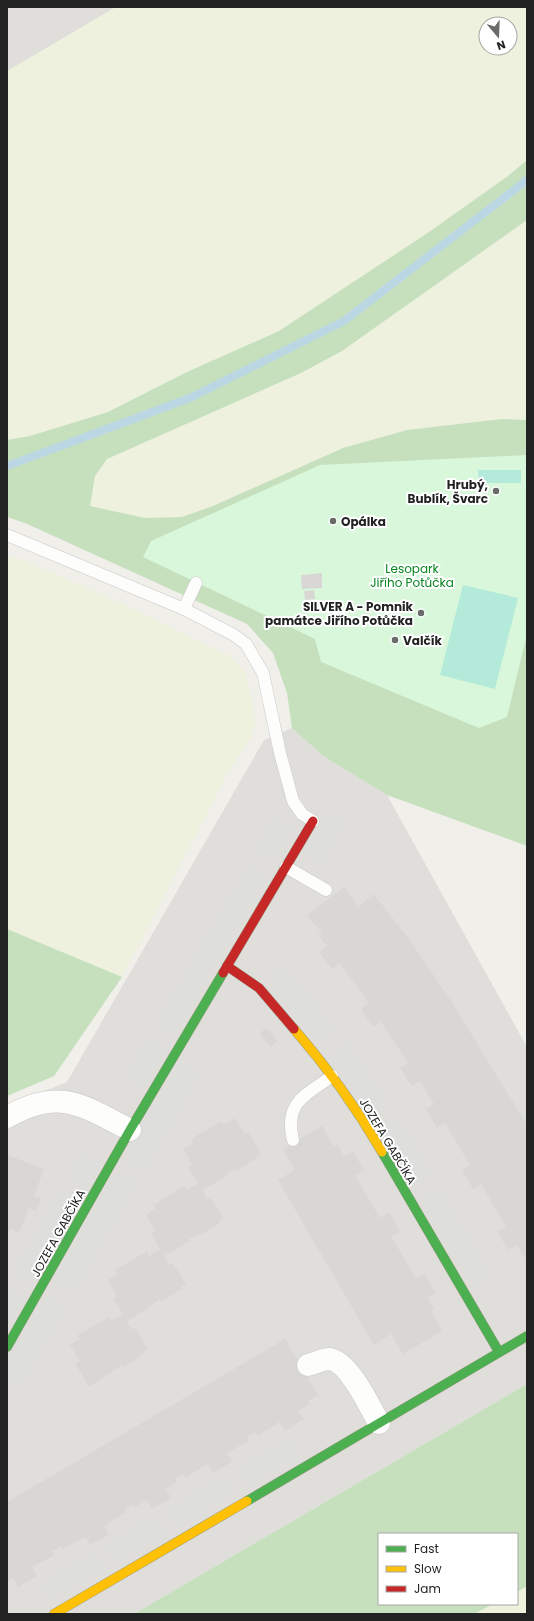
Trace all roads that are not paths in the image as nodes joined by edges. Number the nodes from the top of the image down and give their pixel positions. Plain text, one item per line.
1 (7, 535) edge
2 (196, 582) dead end
3 (184, 609) junction
4 (313, 821) joint
5 (286, 867) junction
6 (326, 890) dead end
7 (227, 966) junction
8 (332, 1076) junction
9 (7, 1117) edge
10 (130, 1130) junction
11 (293, 1140) dead end
12 (527, 1336) edge
13 (7, 1347) edge
14 (499, 1352) junction
15 (308, 1365) dead end
16 (379, 1423) junction
17 (54, 1614) edge

1 - 3 lane
2 - 3 lane
3 - 4 lane
4 - 5 street, JOZEFA GABČÍKA
5 - 6 lane
5 - 7 street, JOZEFA GABČÍKA
7 - 8 street, JOZEFA GABČÍKA
7 - 10 street, JOZEFA GABČÍKA
8 - 11 lane
8 - 14 street, JOZEFA GABČÍKA
9 - 10 street
10 - 13 street, JOZEFA GABČÍKA
12 - 14 street
14 - 16 street
15 - 16 street
16 - 17 street

